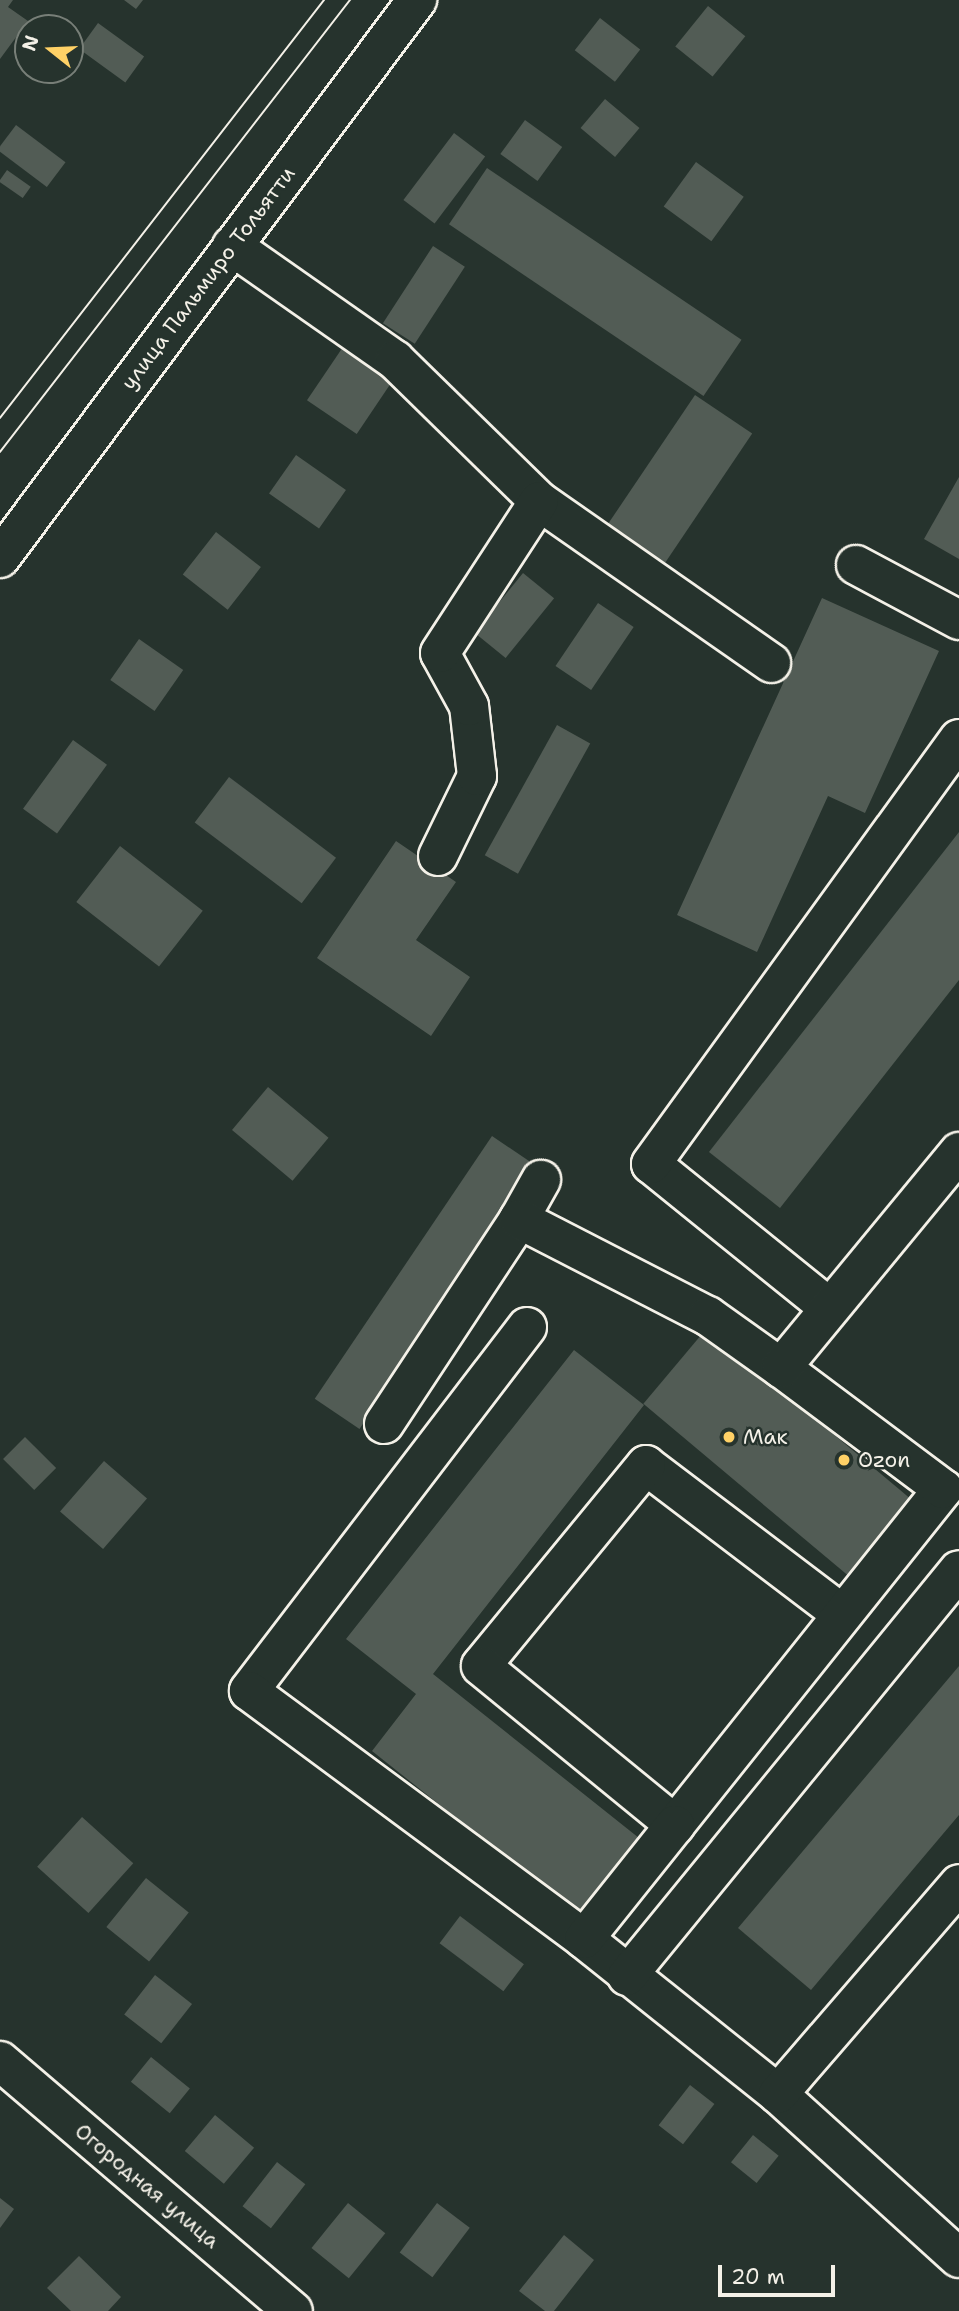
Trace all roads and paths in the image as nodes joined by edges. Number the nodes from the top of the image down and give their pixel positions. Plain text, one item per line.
1 (417, 0) edge
2 (232, 246) junction
3 (539, 501) junction
4 (0, 558) edge
5 (856, 565) dead end
6 (959, 620) edge
7 (771, 663) dead end
8 (959, 739) edge
9 (438, 856) dead end
10 (959, 1152) edge
11 (541, 1180) dead end
12 (519, 1219) junction
13 (827, 1306) junction
14 (527, 1327) dead end
15 (781, 1368) junction
16 (384, 1424) dead end
17 (959, 1570) edge
18 (842, 1615) junction
19 (675, 1825) junction
20 (959, 1884) edge
21 (584, 1939) junction
22 (627, 1976) junction
23 (0, 2062) edge
24 (778, 2094) junction
25 (959, 2258) edge
26 (293, 2311) edge

1 - 2 street, улица Пальмиро Тольятти
2 - 3 street
2 - 4 street, улица Пальмиро Тольятти
3 - 7 street
3 - 9 street
5 - 6 street
8 - 13 street
10 - 13 street
11 - 12 street
12 - 15 street
12 - 16 street
13 - 15 street
14 - 21 street
15 - 18 street
17 - 22 street
18 - 19 street
18 - 19 street
19 - 21 street
20 - 24 street
21 - 22 street
22 - 24 street
23 - 26 street, Огородная улица
24 - 25 street

